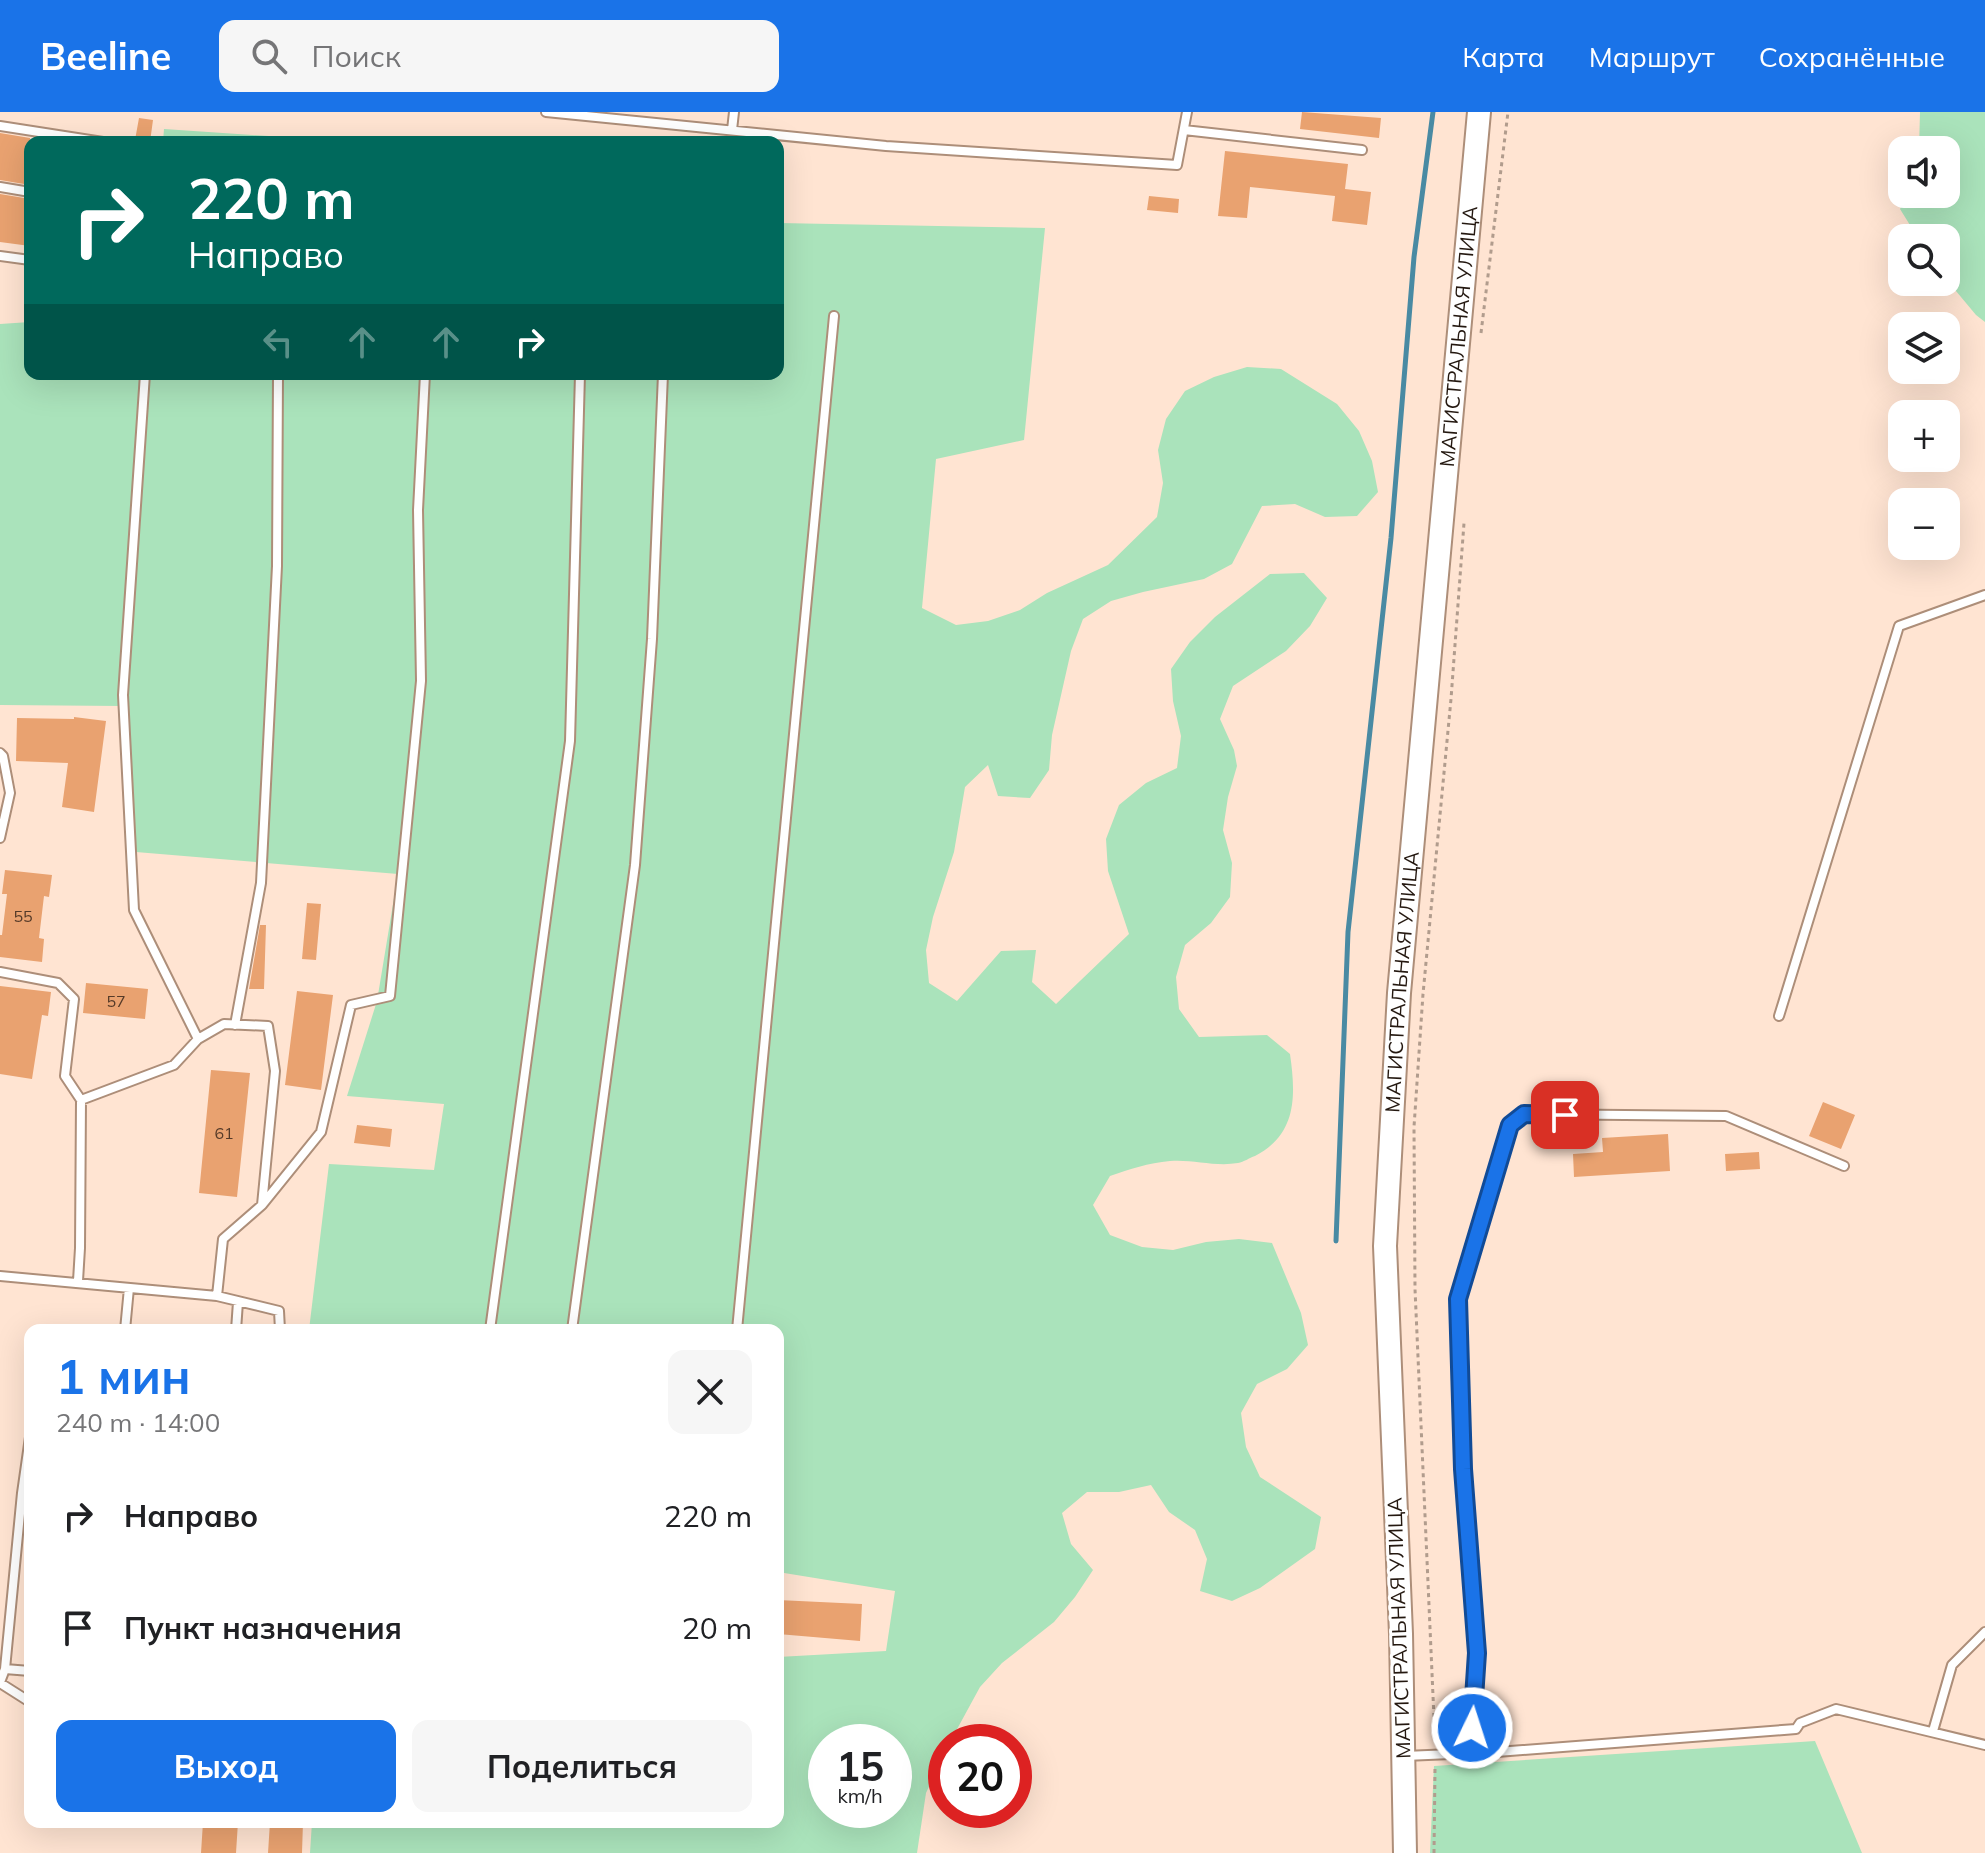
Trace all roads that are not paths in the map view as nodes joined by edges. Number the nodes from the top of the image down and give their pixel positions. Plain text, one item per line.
1 (546, 112) edge
2 (734, 112) edge
3 (1187, 112) edge
4 (1479, 112) edge
5 (0, 126) edge
6 (732, 130) junction
7 (1184, 130) junction
8 (64, 136) edge
9 (1362, 150) dead end
10 (0, 187) edge
11 (24, 191) edge
12 (0, 256) edge
13 (24, 259) edge
14 (834, 316) dead end
15 (145, 380) edge
16 (278, 380) edge
17 (425, 380) edge
18 (580, 380) edge
19 (663, 380) edge
20 (1985, 595) edge
21 (0, 753) edge
22 (0, 838) edge
23 (0, 972) edge
24 (1779, 1016) dead end
25 (235, 1025) junction
26 (198, 1039) junction
27 (81, 1100) junction
28 (1844, 1166) dead end
29 (262, 1205) junction
30 (0, 1276) edge
31 (78, 1281) junction
32 (129, 1288) junction
33 (217, 1296) junction
34 (238, 1302) junction
35 (126, 1324) edge
36 (236, 1324) edge
37 (280, 1324) edge
38 (491, 1324) edge
39 (573, 1324) edge
40 (738, 1324) edge
41 (24, 1511) edge
42 (1985, 1632) edge
43 (5, 1669) junction
44 (24, 1671) edge
45 (0, 1683) edge
46 (24, 1698) edge
47 (1933, 1731) junction
48 (1985, 1745) edge
49 (1471, 1753) junction
50 (1404, 1756) junction
51 (1405, 1853) edge

1 - 6 lane
2 - 6 lane
3 - 7 lane
4 - 50 main road, МАГИСТРАЛЬНАЯ УЛИЦА
5 - 8 lane
6 - 7 lane
7 - 9 lane
10 - 11 lane
12 - 13 lane
14 - 40 lane
15 - 26 lane
16 - 25 lane
17 - 29 lane
18 - 38 lane
19 - 39 lane
20 - 24 lane
21 - 22 lane
23 - 27 lane
25 - 26 lane
25 - 29 lane
26 - 27 lane
27 - 31 lane
28 - 49 lane
29 - 33 lane
30 - 31 lane
31 - 32 lane
32 - 33 lane
32 - 35 lane
33 - 34 lane
34 - 36 lane
34 - 37 lane
41 - 43 lane
42 - 47 lane
43 - 44 lane
43 - 45 lane
45 - 46 lane
47 - 48 lane
47 - 49 lane
49 - 50 lane
50 - 51 main road, МАГИСТРАЛЬНАЯ УЛИЦА

